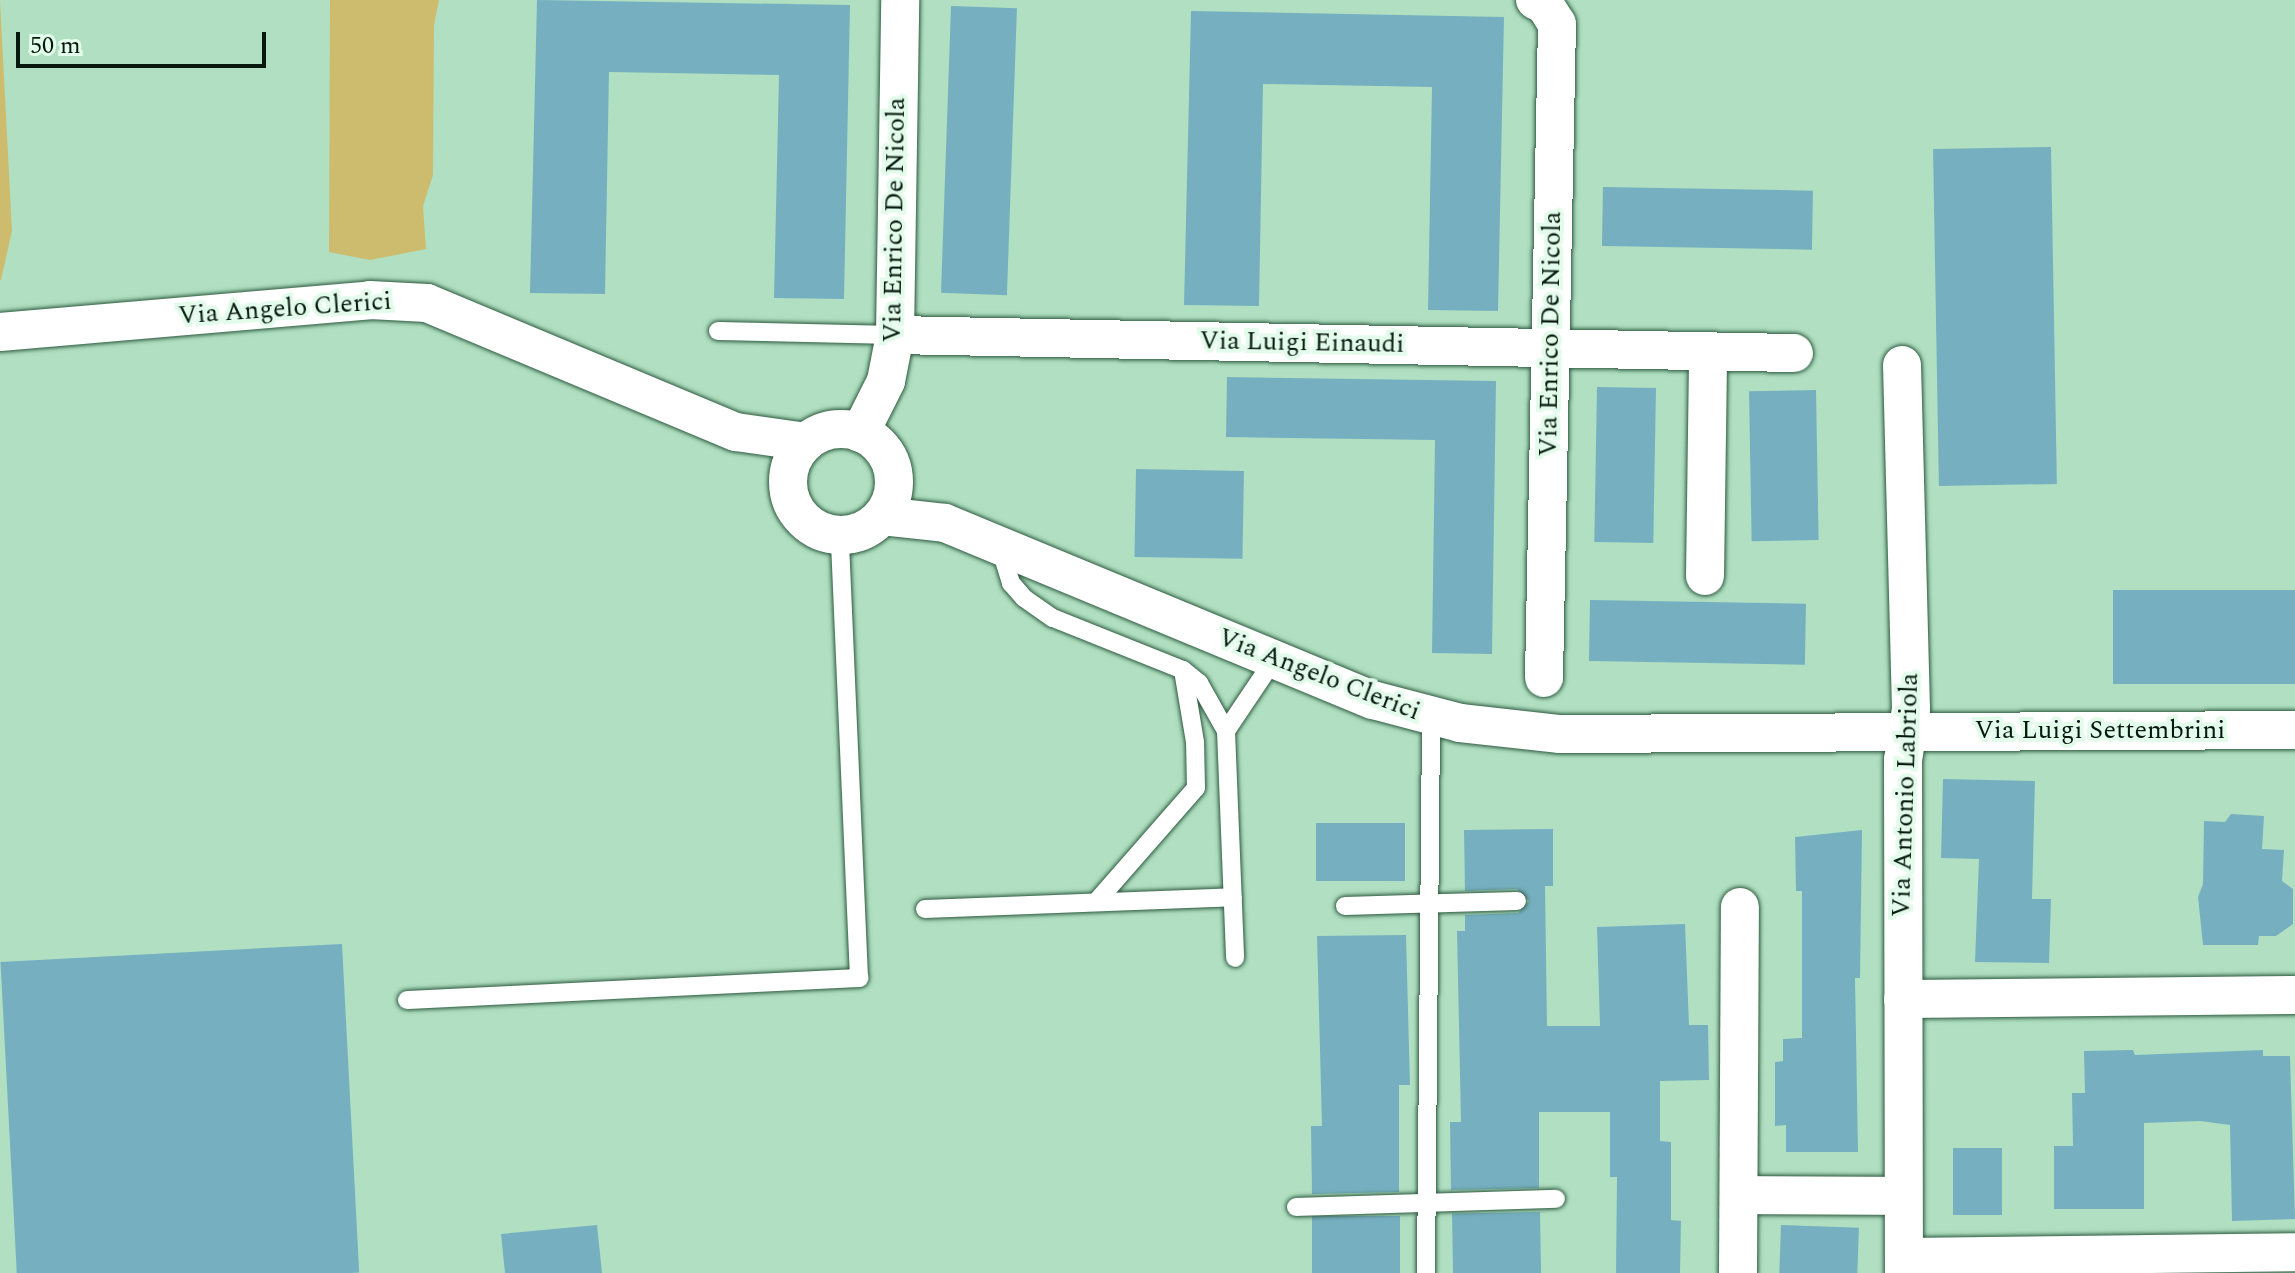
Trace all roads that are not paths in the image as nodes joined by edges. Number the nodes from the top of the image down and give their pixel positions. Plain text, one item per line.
1 (900, 0) edge
2 (1535, 0) edge
3 (718, 331) dead end
4 (0, 332) edge
5 (895, 335) junction
6 (1550, 348) junction
7 (1708, 351) junction
8 (1794, 353) dead end
9 (1902, 365) dead end
10 (736, 432) junction
11 (860, 433) junction
12 (806, 442) junction
13 (788, 478) junction
14 (894, 479) junction
15 (882, 516) junction
16 (945, 523) junction
17 (840, 535) junction
18 (1000, 544) junction
19 (1705, 576) dead end
20 (1273, 661) junction
21 (1183, 670) junction
22 (1544, 678) dead end
23 (1431, 718) junction
24 (2295, 730) edge
25 (1226, 731) junction
26 (1906, 732) junction
27 (1233, 897) junction
28 (1097, 901) junction
29 (1517, 901) dead end
30 (1429, 903) junction
31 (1345, 906) dead end
32 (1740, 907) dead end
33 (925, 909) dead end
34 (1235, 958) dead end
35 (2295, 995) edge
36 (1903, 999) junction
37 (407, 1000) dead end
38 (1739, 1195) junction
39 (1903, 1196) junction
40 (1556, 1199) dead end
41 (1427, 1203) junction
42 (1296, 1207) dead end
43 (2295, 1252) edge
44 (1904, 1265) edge
45 (1426, 1273) edge
46 (1738, 1273) edge

1 - 5 street, Via Enrico De Nicola
2 - 6 street, Via Enrico De Nicola
3 - 5 lane
4 - 10 street, Via Angelo Clerici
5 - 6 street, Via Luigi Einaudi
5 - 11 street, Via Enrico De Nicola
6 - 7 street, Via Luigi Einaudi
6 - 22 street, Via Enrico De Nicola
7 - 8 street, Via Luigi Einaudi
7 - 19 street
9 - 26 street, Via Antonio Labriola
10 - 12 street, Via Angelo Clerici
10 - 13 street, Via Angelo Clerici
11 - 12 street
11 - 14 street
12 - 13 street
13 - 17 street
14 - 15 street
14 - 16 street, Via Angelo Clerici
15 - 16 street, Via Angelo Clerici
15 - 17 street
16 - 18 street, Via Angelo Clerici
17 - 37 lane
18 - 20 street, Via Angelo Clerici
18 - 21 lane
20 - 23 street, Via Angelo Clerici
20 - 25 lane
21 - 25 lane
21 - 28 lane
23 - 26 street, Via Angelo Clerici
23 - 30 lane
24 - 26 street, Via Luigi Settembrini
25 - 27 lane
26 - 36 street, Via Antonio Labriola
27 - 28 lane
27 - 34 lane
28 - 33 lane
29 - 30 lane
30 - 31 lane
30 - 41 lane
32 - 38 street
35 - 36 street
36 - 39 street, Via Antonio Labriola
38 - 39 street
38 - 46 street
39 - 44 street, Via Antonio Labriola
40 - 41 lane
41 - 42 lane
41 - 45 lane
43 - 44 street

